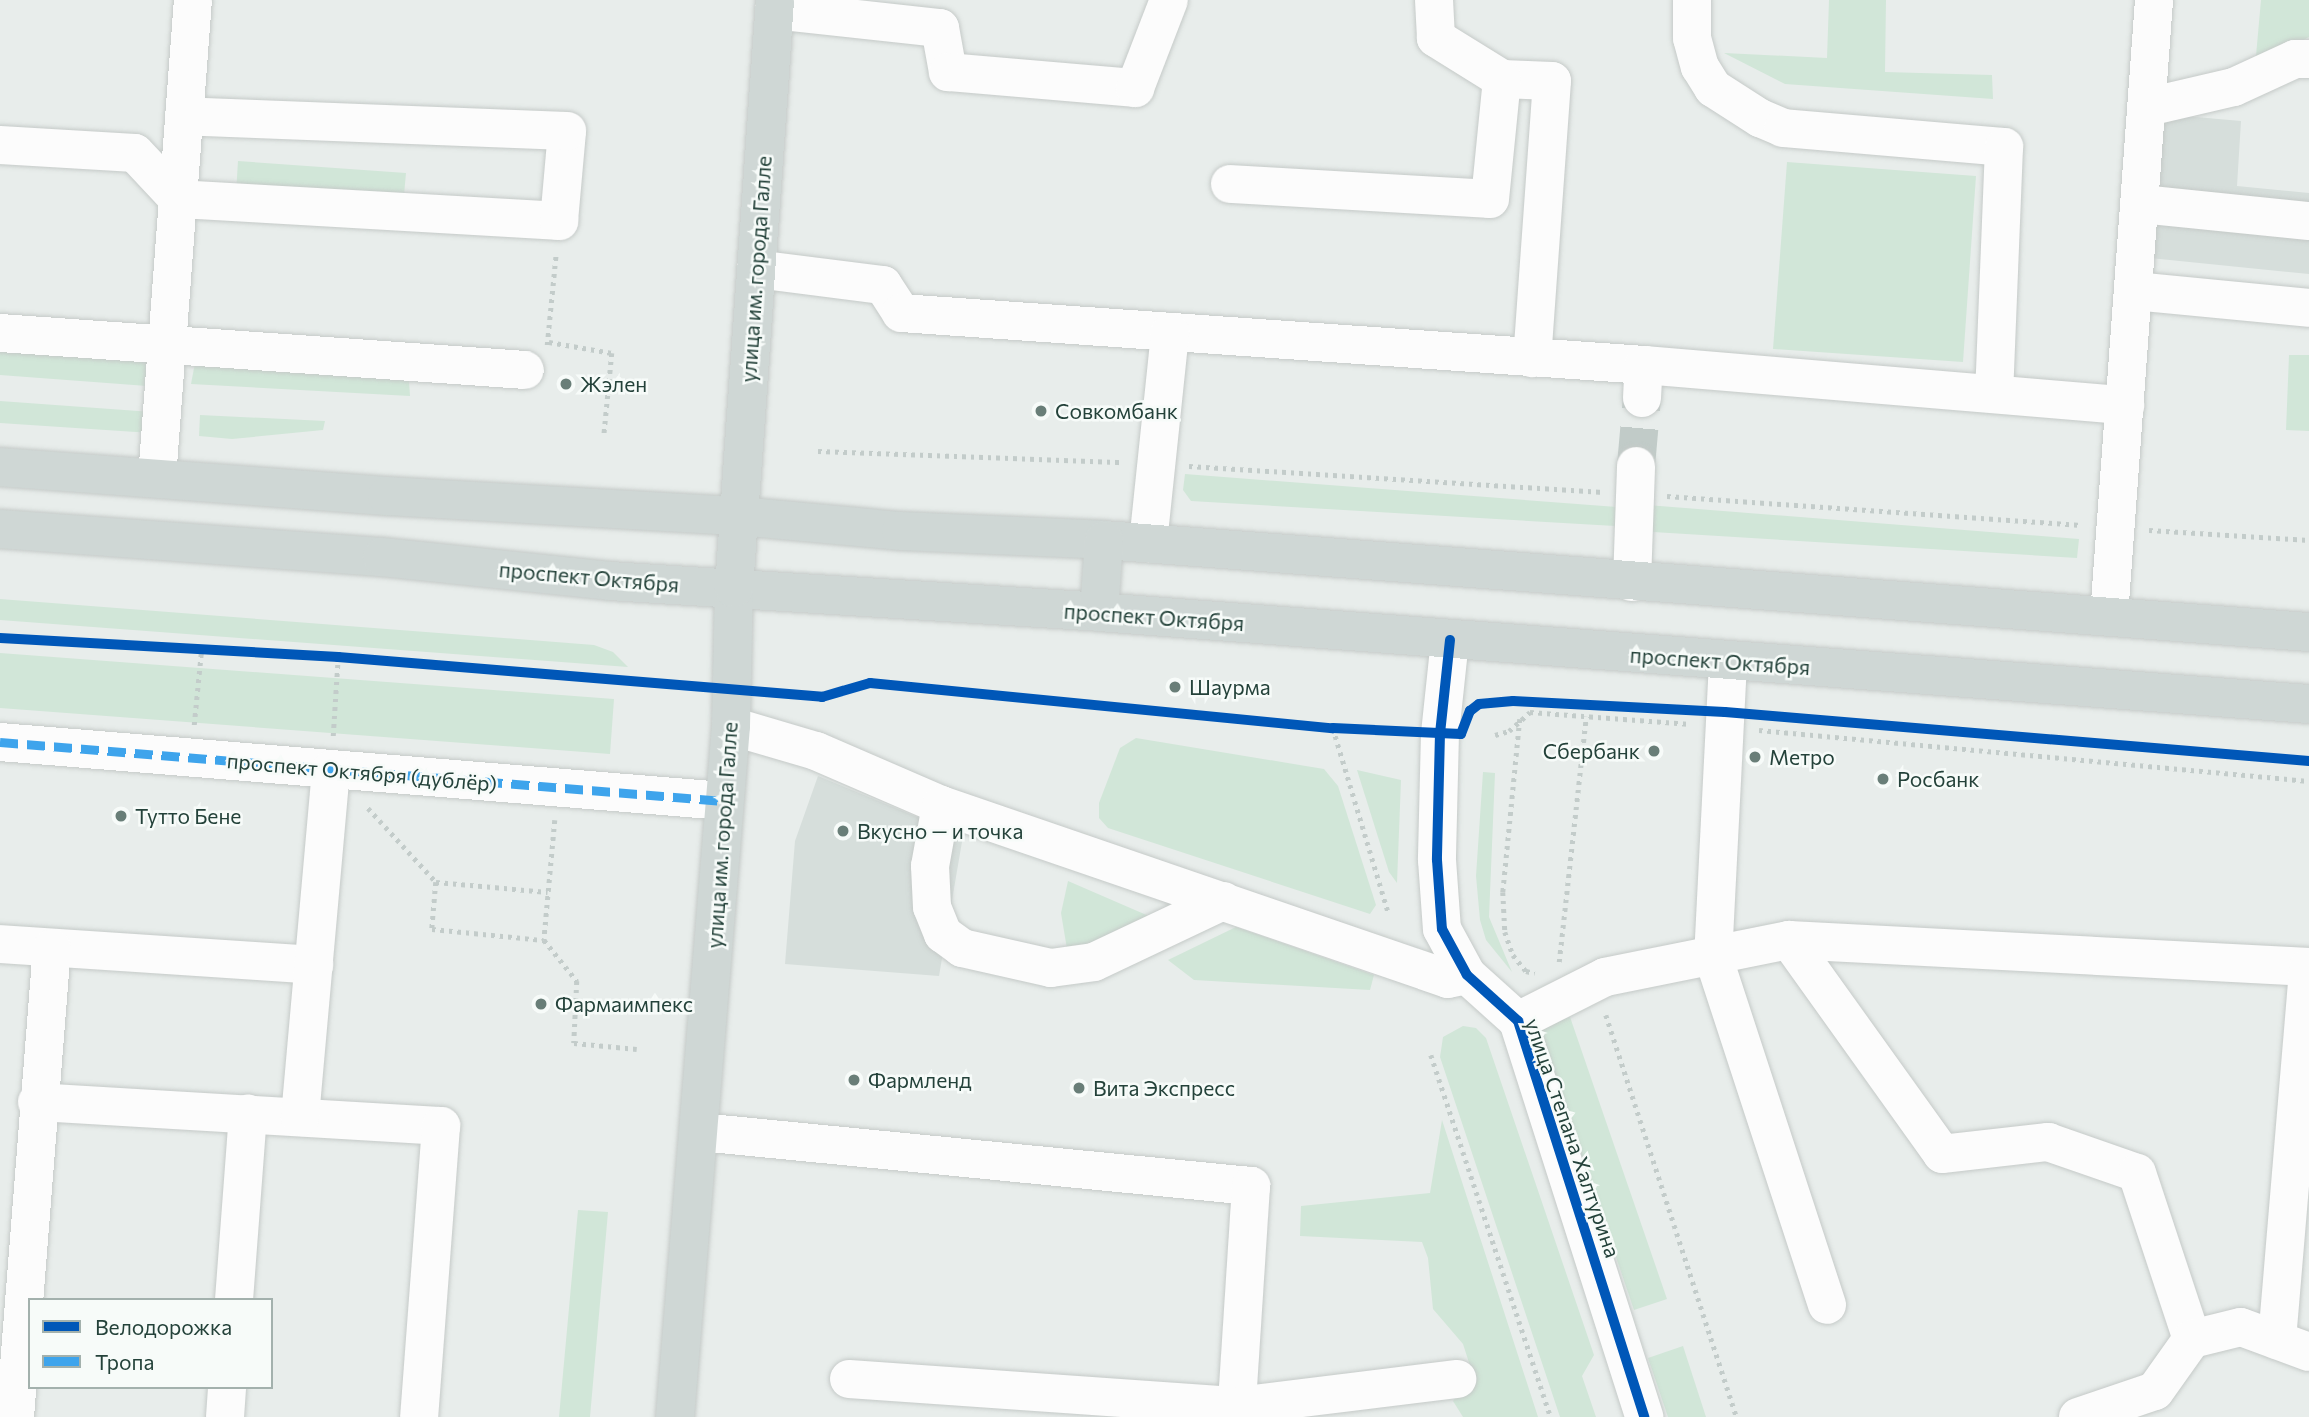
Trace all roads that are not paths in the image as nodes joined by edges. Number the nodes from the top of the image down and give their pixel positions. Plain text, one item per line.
1 (193, 0) edge
2 (1169, 0) edge
3 (1434, 0) edge
4 (1692, 0) edge
5 (2154, 0) edge
6 (775, 5) edge
7 (2309, 60) edge
8 (1502, 79) junction
9 (2148, 107) junction
10 (184, 116) junction
11 (0, 145) edge
12 (1230, 184) dead end
13 (177, 199) junction
14 (2141, 204) junction
15 (2309, 220) edge
16 (756, 269) junction
17 (2134, 291) junction
18 (2309, 309) edge
19 (1170, 332) junction
20 (0, 333) edge
21 (167, 344) junction
22 (1532, 358) junction
23 (525, 370) dead end
24 (1994, 393) junction
25 (2125, 405) junction
26 (0, 467) edge
27 (157, 478) junction
28 (1635, 480) tunnel mouth
29 (387, 496) junction
30 (739, 516) junction
31 (0, 529) edge
32 (1104, 540) junction
33 (1148, 543) junction
34 (382, 557) junction
35 (1632, 582) junction
36 (734, 588) junction
37 (1098, 612) junction
38 (2109, 616) junction
39 (2309, 632) edge
40 (1450, 640) junction
41 (1728, 662) junction
42 (2309, 704) edge
43 (731, 726) junction
44 (0, 742) edge
45 (331, 769) junction
46 (724, 801) junction
47 (941, 805) junction
48 (1223, 901) junction
49 (1789, 940) junction
50 (0, 944) edge
51 (52, 948) junction
52 (1713, 956) junction
53 (314, 965) junction
54 (2308, 967) edge
55 (1467, 975) junction
56 (1518, 1021) junction
57 (37, 1101) junction
58 (248, 1114) junction
59 (300, 1117) junction
60 (700, 1132) junction
61 (234, 1298) edge
62 (1827, 1305) dead end
63 (2192, 1339) junction
64 (2293, 1346) edge
65 (849, 1379) dead end
66 (1457, 1379) dead end
67 (227, 1389) edge
68 (2160, 1404) edge
69 (1237, 1411) edge
70 (15, 1417) edge
71 (225, 1417) edge
72 (419, 1417) edge
73 (675, 1417) edge
74 (1644, 1417) edge
75 (2078, 1417) edge

1 - 10 street
2 - 6 street
3 - 8 street
4 - 24 street
5 - 9 street
6 - 16 main road, улица им. города Галле
7 - 9 street
8 - 12 street
8 - 22 street
9 - 14 street
10 - 13 street
10 - 13 street
11 - 13 street
13 - 21 street
14 - 15 street
14 - 17 street
16 - 19 street
16 - 30 main road, улица им. города Галле
17 - 18 street
17 - 25 street
19 - 22 street
19 - 33 street
20 - 21 street
21 - 23 street
21 - 27 street
22 - 24 street
24 - 25 street
25 - 38 street
26 - 27 main road
27 - 29 main road
28 - 35 street
29 - 30 main road
29 - 34 main road
30 - 32 main road
30 - 36 main road, улица им. города Галле
31 - 34 main road, проспект Октября
32 - 33 main road
32 - 37 main road
33 - 35 main road
34 - 36 main road, проспект Октября
35 - 38 main road
36 - 37 main road, проспект Октября
36 - 43 main road, улица им. города Галле
37 - 40 main road, проспект Октября
38 - 39 main road
40 - 41 main road, проспект Октября
40 - 55 street, улица Степана Халтурина
41 - 42 main road, проспект Октября
41 - 52 street
43 - 46 main road, улица им. города Галле
43 - 47 street
44 - 45 street, проспект Октября (дублёр)
45 - 46 street, проспект Октября (дублёр)
45 - 53 street
46 - 60 main road, улица им. города Галле
47 - 48 street
47 - 48 street
48 - 55 street
49 - 52 street
49 - 54 street
49 - 63 street
50 - 51 street
51 - 53 street
51 - 57 street
52 - 56 street
52 - 62 street
53 - 59 street
54 - 64 street
55 - 56 street, улица Степана Халтурина
56 - 74 street, улица Степана Халтурина
57 - 58 street
57 - 70 street
58 - 59 street
58 - 61 street
59 - 72 street
60 - 69 street
60 - 73 main road, улица им. города Галле
63 - 64 street
63 - 68 street
65 - 69 street
66 - 69 street
67 - 71 street
68 - 75 street

